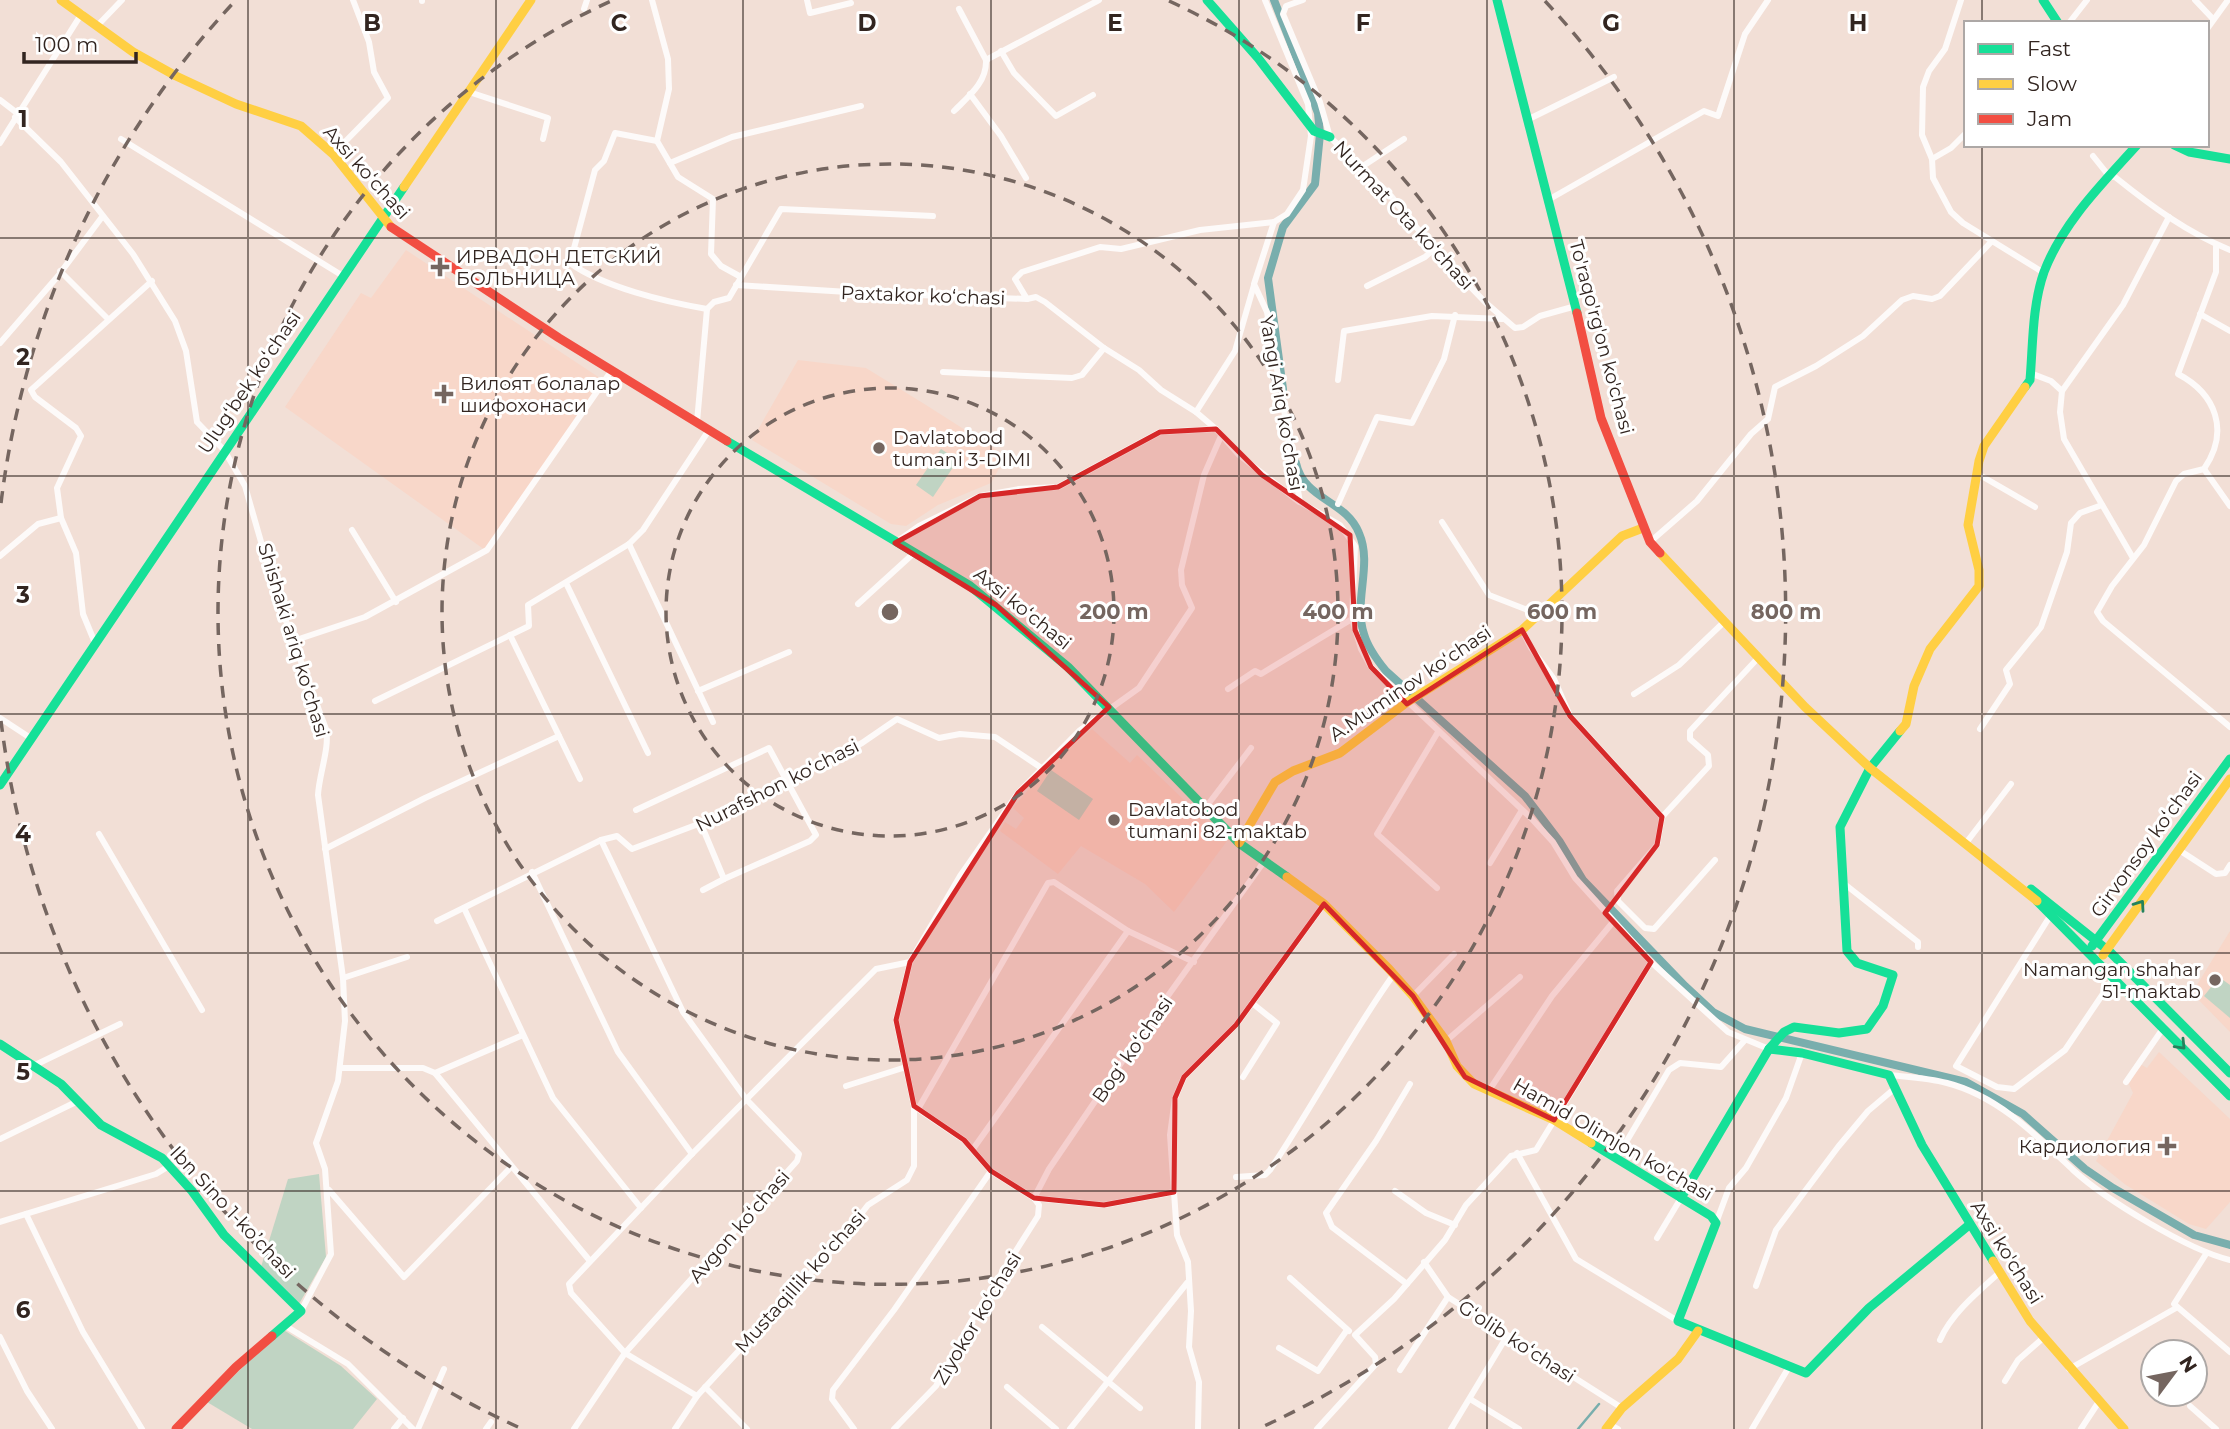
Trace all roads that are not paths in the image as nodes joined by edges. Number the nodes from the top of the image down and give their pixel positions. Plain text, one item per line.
1 (61, 0) edge
2 (122, 0) edge
3 (353, 0) edge
4 (531, 0) edge
5 (587, 0) edge
6 (652, 0) edge
7 (807, 0) edge
8 (1099, 0) edge
9 (1207, 0) edge
10 (1265, 0) edge
11 (1303, 0) edge
12 (1497, 0) edge
13 (1768, 0) edge
14 (1961, 0) edge
15 (2043, 0) edge
16 (2087, 0) edge
17 (2195, 0) edge
18 (851, 3) dead end
19 (2226, 3) edge
20 (584, 9) dead end
21 (958, 9) dead end
22 (2230, 11) edge
23 (82, 13) junction
24 (2213, 19) junction
25 (2056, 21) edge
26 (2071, 21) edge
27 (99, 25) junction
28 (2209, 26) edge
29 (1001, 51) junction
30 (986, 60) junction
31 (1614, 77) dead end
32 (469, 92) junction
33 (970, 94) junction
34 (1093, 95) dead end
35 (0, 100) edge
36 (861, 106) dead end
37 (954, 111) dead end
38 (16, 115) junction
39 (1527, 120) junction
40 (1311, 128) junction
41 (1964, 135) edge
42 (1330, 137) junction
43 (121, 139) dead end
44 (543, 139) dead end
45 (1404, 139) dead end
46 (657, 141) junction
47 (0, 143) edge
48 (2135, 147) edge
49 (2178, 147) edge
50 (333, 154) junction
51 (2093, 156) dead end
52 (1932, 159) junction
53 (2230, 159) edge
54 (670, 163) junction
55 (1360, 168) junction
56 (2109, 176) junction
57 (1026, 178) dead end
58 (1548, 200) junction
59 (933, 216) dead end
60 (102, 217) junction
61 (2169, 217) junction
62 (383, 219) junction
63 (1274, 222) junction
64 (1992, 241) junction
65 (2216, 247) junction
66 (1434, 249) junction
67 (2230, 250) edge
68 (60, 271) junction
69 (2045, 273) junction
70 (343, 276) junction
71 (741, 277) junction
72 (152, 281) junction
73 (1255, 284) junction
74 (736, 285) junction
75 (1367, 286) dead end
76 (1027, 299) junction
77 (1576, 306) junction
78 (707, 309) junction
79 (2200, 314) junction
80 (1455, 315) junction
81 (108, 319) junction
82 (1502, 319) junction
83 (2230, 331) edge
84 (0, 343) edge
85 (1104, 348) junction
86 (612, 370) junction
87 (943, 372) dead end
88 (2030, 373) junction
89 (1338, 380) dead end
90 (2062, 391) junction
91 (1196, 412) junction
92 (697, 422) junction
93 (1216, 429) junction
94 (709, 430) junction
95 (1221, 436) junction
96 (224, 450) junction
97 (2204, 469) junction
98 (1978, 474) junction
99 (1300, 502) junction
100 (1338, 504) dead end
101 (2102, 505) junction
102 (2230, 506) edge
103 (2035, 507) dead end
104 (61, 518) junction
105 (1442, 522) dead end
106 (1643, 528) junction
107 (352, 530) dead end
108 (1650, 542) junction
109 (895, 543) junction
110 (629, 544) junction
111 (914, 553) junction
112 (0, 556) edge
113 (2133, 558) junction
114 (566, 583) junction
115 (396, 602) junction
116 (858, 604) dead end
117 (1538, 614) junction
118 (1352, 619) junction
119 (1724, 622) junction
120 (1522, 630) junction
121 (510, 635) junction
122 (293, 641) junction
123 (96, 645) junction
124 (789, 652) dead end
125 (1758, 658) junction
126 (1228, 689) dead end
127 (698, 691) junction
128 (1634, 694) dead end
129 (375, 701) dead end
130 (1409, 702) junction
131 (1109, 707) junction
132 (0, 718) edge
133 (713, 722) dead end
134 (2230, 727) edge
135 (1980, 729) dead end
136 (1438, 732) junction
137 (559, 736) junction
138 (32, 739) junction
139 (1251, 748) dead end
140 (648, 753) dead end
141 (2230, 758) edge
142 (1040, 767) junction
143 (1870, 768) junction
144 (580, 779) dead end
145 (2230, 779) edge
146 (789, 783) junction
147 (2011, 784) dead end
148 (0, 785) edge
149 (1206, 807) junction
150 (636, 810) dead end
151 (1522, 810) junction
152 (1662, 817) junction
153 (701, 824) junction
154 (99, 834) dead end
155 (601, 839) junction
156 (1239, 843) junction
157 (1966, 843) junction
158 (325, 849) junction
159 (2179, 850) junction
160 (1715, 860) dead end
161 (1264, 863) junction
162 (1490, 863) dead end
163 (2230, 865) edge
164 (1997, 867) junction
165 (532, 872) junction
166 (724, 879) junction
167 (1842, 883) junction
168 (1437, 888) dead end
169 (702, 890) dead end
170 (1618, 901) junction
171 (1324, 904) junction
172 (464, 908) junction
173 (1606, 913) junction
174 (2052, 913) junction
175 (437, 921) dead end
176 (1613, 922) junction
177 (1128, 931) junction
178 (2093, 945) junction
179 (1918, 947) dead end
180 (2106, 951) junction
181 (1454, 954) dead end
182 (407, 957) dead end
183 (2100, 960) junction
184 (910, 962) junction
185 (1194, 962) junction
186 (1651, 962) junction
187 (1394, 974) junction
188 (2115, 976) junction
189 (1520, 977) dead end
190 (344, 978) junction
191 (1413, 996) junction
192 (1252, 1003) junction
193 (202, 1010) dead end
194 (120, 1024) dead end
195 (2164, 1027) junction
196 (523, 1035) junction
197 (1745, 1040) junction
198 (1446, 1041) junction
199 (0, 1044) edge
200 (1771, 1047) junction
201 (1802, 1053) junction
202 (33, 1066) junction
203 (906, 1067) junction
204 (340, 1068) junction
205 (435, 1073) junction
206 (2230, 1073) edge
207 (1889, 1075) junction
208 (1243, 1077) dead end
209 (2126, 1082) dead end
210 (1410, 1084) dead end
211 (846, 1087) dead end
212 (1490, 1089) junction
213 (1894, 1089) junction
214 (2230, 1096) edge
215 (746, 1099) junction
216 (78, 1101) junction
217 (916, 1108) junction
218 (1554, 1120) junction
219 (0, 1139) edge
220 (973, 1149) junction
221 (1517, 1153) junction
222 (692, 1154) junction
223 (1616, 1159) junction
224 (169, 1166) junction
225 (511, 1167) junction
226 (991, 1171) junction
227 (1236, 1177) dead end
228 (328, 1189) junction
229 (1395, 1191) dead end
230 (1174, 1192) junction
231 (1034, 1198) junction
232 (1681, 1198) junction
233 (641, 1208) junction
234 (26, 1214) junction
235 (0, 1222) edge
236 (1716, 1223) junction
237 (1455, 1225) junction
238 (1969, 1225) junction
239 (1657, 1238) dead end
240 (2206, 1254) junction
241 (2230, 1260) edge
242 (590, 1261) junction
243 (1424, 1262) junction
244 (1999, 1273) junction
245 (1290, 1278) dead end
246 (1187, 1283) junction
247 (1407, 1284) junction
248 (1756, 1286) dead end
249 (1448, 1297) junction
250 (2176, 1308) junction
251 (301, 1311) junction
252 (1678, 1321) junction
253 (282, 1324) junction
254 (1042, 1327) dead end
255 (1347, 1330) junction
256 (1698, 1331) junction
257 (1355, 1335) junction
258 (1507, 1336) junction
259 (0, 1337) edge
260 (2042, 1339) junction
261 (1940, 1340) dead end
262 (1279, 1348) dead end
263 (2230, 1352) edge
264 (625, 1353) junction
265 (1788, 1367) junction
266 (444, 1369) dead end
267 (2070, 1369) junction
268 (1400, 1370) dead end
269 (1107, 1380) junction
270 (2005, 1381) dead end
271 (705, 1387) junction
272 (1007, 1387) dead end
273 (697, 1396) junction
274 (1470, 1399) junction
275 (2098, 1403) junction
276 (1140, 1408) dead end
277 (1622, 1408) junction
278 (2192, 1408) edge
279 (403, 1418) junction
280 (491, 1422) dead end
281 (1612, 1428) edge
282 (52, 1429) edge
283 (142, 1429) edge
284 (176, 1429) edge
285 (394, 1429) edge
286 (416, 1429) edge
287 (486, 1429) edge
288 (574, 1429) edge
289 (675, 1429) edge
290 (747, 1429) edge
291 (854, 1429) edge
292 (894, 1429) edge
293 (1056, 1429) edge
294 (1070, 1429) edge
295 (1198, 1429) edge
296 (1317, 1429) edge
297 (1451, 1429) edge
298 (1519, 1429) edge
299 (1752, 1429) edge
300 (2081, 1429) edge
301 (2124, 1429) edge
302 (2216, 1429) edge

1 - 23 street, Axsi koʻchasi
2 - 27 street
3 - 50 street
4 - 32 street, Ulugʻbek koʻchasi
5 - 20 street
6 - 46 street
7 - 18 street
8 - 29 street
9 - 40 street
10 - 40 street
11 - 42 street, Nurmat Ota koʻchasi
12 - 39 street, To'raqo'rg'on ko'chasi
13 - 58 street
14 - 52 street
15 - 25 street
16 - 26 street
17 - 24 street
19 - 22 street
19 - 24 street
21 - 30 street
23 - 27 street, Axsi koʻchasi
23 - 38 street
24 - 28 street
27 - 50 street, Axsi koʻchasi
29 - 30 street
29 - 34 street
30 - 33 street
31 - 39 street
32 - 44 street
32 - 62 street, Ulugʻbek koʻchasi
33 - 37 street
33 - 57 street
35 - 38 street, Shishaki ariq koʻchasi
36 - 54 street
38 - 47 street
38 - 60 street, Shishaki ariq koʻchasi
39 - 58 street, To'raqo'rg'on ko'chasi
40 - 42 street
40 - 63 street
41 - 52 street
42 - 55 street, Nurmat Ota koʻchasi
43 - 70 street
45 - 55 street
46 - 54 street
46 - 78 street
48 - 56 street
49 - 53 street
50 - 62 street, Axsi koʻchasi
51 - 56 street
52 - 64 street
54 - 71 street
55 - 66 street, Nurmat Ota koʻchasi
56 - 61 street
56 - 69 street
58 - 77 street, To'raqo'rg'on ko'chasi
59 - 71 street
60 - 68 street
60 - 72 street, Shishaki ariq koʻchasi
61 - 65 street
61 - 90 street
62 - 70 street, Ulugʻbek koʻchasi
62 - 86 street, Axsi koʻchasi
63 - 73 street
63 - 76 street, Paxtakor koʻchasi
64 - 69 street
64 - 108 street
65 - 67 street
65 - 79 street
66 - 75 street
66 - 82 street, Nurmat Ota koʻchasi
68 - 81 street
68 - 84 street
69 - 88 street
70 - 96 street, Ulugʻbek koʻchasi
71 - 74 street
72 - 81 street
72 - 96 street, Shishaki ariq koʻchasi
73 - 91 street
73 - 99 street, Yangi Ariq koʻchasi
74 - 76 street, Paxtakor koʻchasi
74 - 78 street
76 - 85 street
77 - 82 street
77 - 106 street, To'raqo'rg'on ko'chasi
78 - 92 street
79 - 83 street
79 - 97 street
80 - 82 street
80 - 89 street
80 - 100 street
81 - 104 street
85 - 87 street
85 - 91 street
86 - 92 street, Axsi koʻchasi
86 - 115 street
88 - 90 street
88 - 98 street
90 - 101 street
91 - 93 street
92 - 94 street, Axsi koʻchasi
93 - 95 street
93 - 109 street
94 - 109 street, Axsi koʻchasi
94 - 110 street
95 - 99 street
95 - 131 street, Mustaqillik koʻchasi
96 - 122 street, Shishaki ariq koʻchasi
96 - 123 street, Ulugʻbek koʻchasi
97 - 102 street
97 - 113 street
98 - 103 street
98 - 143 street
99 - 118 street, Yangi Ariq koʻchasi
101 - 113 street
101 - 135 street
104 - 112 street
104 - 123 street
105 - 117 street
106 - 108 street, To'raqo'rg'on ko'chasi
106 - 117 street, A.Muminov koʻchasi
107 - 115 street
108 - 119 street, To'raqo'rg'on ko'chasi
109 - 111 street, Axsi koʻchasi
110 - 114 street
110 - 127 street
111 - 116 street
111 - 131 street, Axsi koʻchasi
113 - 134 street
114 - 121 street
114 - 140 street
115 - 122 street
117 - 120 street, A.Muminov koʻchasi
118 - 126 street
118 - 130 street, Yangi Ariq koʻchasi
119 - 125 street, To'raqo'rg'on ko'chasi
119 - 128 street
120 - 130 street, A.Muminov koʻchasi
120 - 152 street
121 - 129 street
121 - 137 street
122 - 158 street, Shishaki ariq koʻchasi
123 - 138 street, Ulugʻbek koʻchasi
124 - 127 street
125 - 143 street, To'raqo'rg'on ko'chasi
125 - 152 street
127 - 133 street
130 - 136 street, Yangi Ariq koʻchasi
130 - 156 street, A.Muminov koʻchasi
131 - 142 street, Mustaqillik koʻchasi
131 - 149 street, Axsi koʻchasi
132 - 138 street
136 - 151 street, Yangi Ariq koʻchasi
136 - 168 street
137 - 144 street
137 - 158 street
138 - 148 street, Ulugʻbek koʻchasi
139 - 149 street
141 - 178 street, Girvonsoy koʻchasi
142 - 146 street, Nurafshon koʻchasi
142 - 184 street, Mustaqillik koʻchasi
143 - 157 street, To'raqo'rg'on ko'chasi
143 - 167 street
145 - 159 street, Girvonsoy koʻchasi
146 - 150 street
146 - 153 street, Nurafshon koʻchasi
146 - 166 street
147 - 157 street
149 - 156 street, Axsi koʻchasi
151 - 162 street
151 - 173 street, Yangi Ariq koʻchasi
152 - 170 street
153 - 155 street, Nurafshon koʻchasi
153 - 166 street
154 - 193 street
155 - 165 street
155 - 215 street, Avgon koʻchasi
156 - 161 street, Hamid Olimjon ko'chasi
157 - 164 street, To'raqo'rg'on ko'chasi
158 - 190 street, Shishaki ariq koʻchasi
159 - 163 street
180 -> 159 street, Girvonsoy koʻchasi
160 - 170 street
161 - 171 street, Hamid Olimjon ko'chasi
161 - 185 street, Bogʻ koʻchasi
164 - 174 street, To'raqo'rg'on ko'chasi
164 - 178 street, To'raqo'rg'on ko'chasi
165 - 172 street
165 - 222 street
166 - 169 street
167 - 179 street
167 - 200 street
170 - 173 street
171 - 187 street, Hamid Olimjon ko'chasi
171 - 192 street
172 - 175 street
172 - 196 street
173 - 176 street, Yangi Ariq koʻchasi
174 - 178 street, To'raqo'rg'on ko'chasi
174 - 188 street
176 - 186 street, Yangi Ariq koʻchasi
176 - 212 street
177 - 185 street
177 - 217 street
177 - 220 street
178 - 180 street
178 - 183 street
180 - 183 street, Girvonsoy koʻchasi
180 - 206 street
181 - 191 street
182 - 190 street
183 - 188 street
184 - 203 street, Mustaqillik koʻchasi
184 - 215 street
185 - 231 street, Bogʻ koʻchasi
186 - 197 street, Yangi Ariq koʻchasi
186 - 218 street
187 - 191 street, Hamid Olimjon ko'chasi
187 - 227 street
188 - 195 street
189 - 198 street
190 - 204 street, Shishaki ariq koʻchasi
191 - 198 street, Hamid Olimjon ko'chasi
192 - 208 street
192 - 230 street
194 - 202 street
195 - 209 street
195 -> 214 street
196 - 205 street
196 - 233 street
197 - 200 street, Yangi Ariq koʻchasi
197 - 223 street
198 - 212 street, Hamid Olimjon ko'chasi
199 - 202 street, Ibn Sino 1-koʼchasi
200 - 201 street
200 - 232 street
201 - 207 street
201 - 236 street
202 - 216 street, Ibn Sino 1-koʼchasi
203 - 211 street
203 - 217 street, Mustaqillik koʻchasi
204 - 205 street
204 - 228 street, Shishaki ariq koʻchasi
205 - 225 street
207 - 213 street, Axsi ko'chasi
207 - 240 street
210 - 247 street
212 - 218 street, Hamid Olimjon ko'chasi
213 - 238 street, Axsi ko'chasi
213 - 248 street
215 - 222 street
215 - 264 street, Avgon koʻchasi
216 - 219 street
216 - 224 street, Ibn Sino 1-koʼchasi
217 - 220 street
217 - 271 street, Mustaqillik koʻchasi
218 - 221 street
218 - 223 street, Hamid Olimjon ko'chasi
220 - 226 street
221 - 237 street
221 - 252 street
222 - 233 street
223 - 232 street, Hamid Olimjon ko'chasi
224 - 234 street
224 - 251 street, Ibn Sino 1-koʼchasi
225 - 228 street
225 - 242 street
226 - 231 street
226 - 291 street
228 - 251 street, Shishaki ariq koʻchasi
229 - 237 street
230 - 231 street
230 - 246 street
231 - 292 street, Ziyokor koʻchasi
232 - 236 street, Hamid Olimjon ko'chasi
232 - 239 street
233 - 242 street
234 - 235 street
234 - 283 street
236 - 252 street, Hamid Olimjon ko'chasi
237 - 243 street
238 - 244 street, Axsi ko'chasi
238 - 265 street
240 - 241 street
240 - 250 street
242 - 264 street
243 - 247 street
243 - 249 street, Gʻolib koʻchasi
244 - 260 street, Axsi ko'chasi
244 - 261 street
245 - 255 street
246 - 269 street
246 - 295 street
247 - 257 street
249 - 258 street, Gʻolib koʻchasi
249 - 268 street
250 - 263 street
250 - 267 street
251 - 253 street
252 - 256 street
253 - 279 street
253 - 284 street
254 - 269 street
255 - 257 street
255 - 262 street
256 - 265 street
256 - 277 street
257 - 296 street
258 - 274 street
258 - 277 street, Gʻolib koʻchasi
259 - 282 street
260 - 267 street, Axsi ko'chasi
260 - 270 street
264 - 273 street
264 - 288 street, Avgon koʻchasi
265 - 299 street
266 - 286 street
267 - 275 street, Axsi ko'chasi
269 - 276 street
269 - 294 street
271 - 273 street, Mustaqillik koʻchasi
271 - 290 street
272 - 293 street
273 - 289 street, Mustaqillik koʻchasi
274 - 297 street
274 - 298 street
275 - 300 street
275 - 301 street, Axsi ko'chasi
277 - 281 street
278 - 302 street
279 - 285 street
279 - 286 street
280 - 287 street

